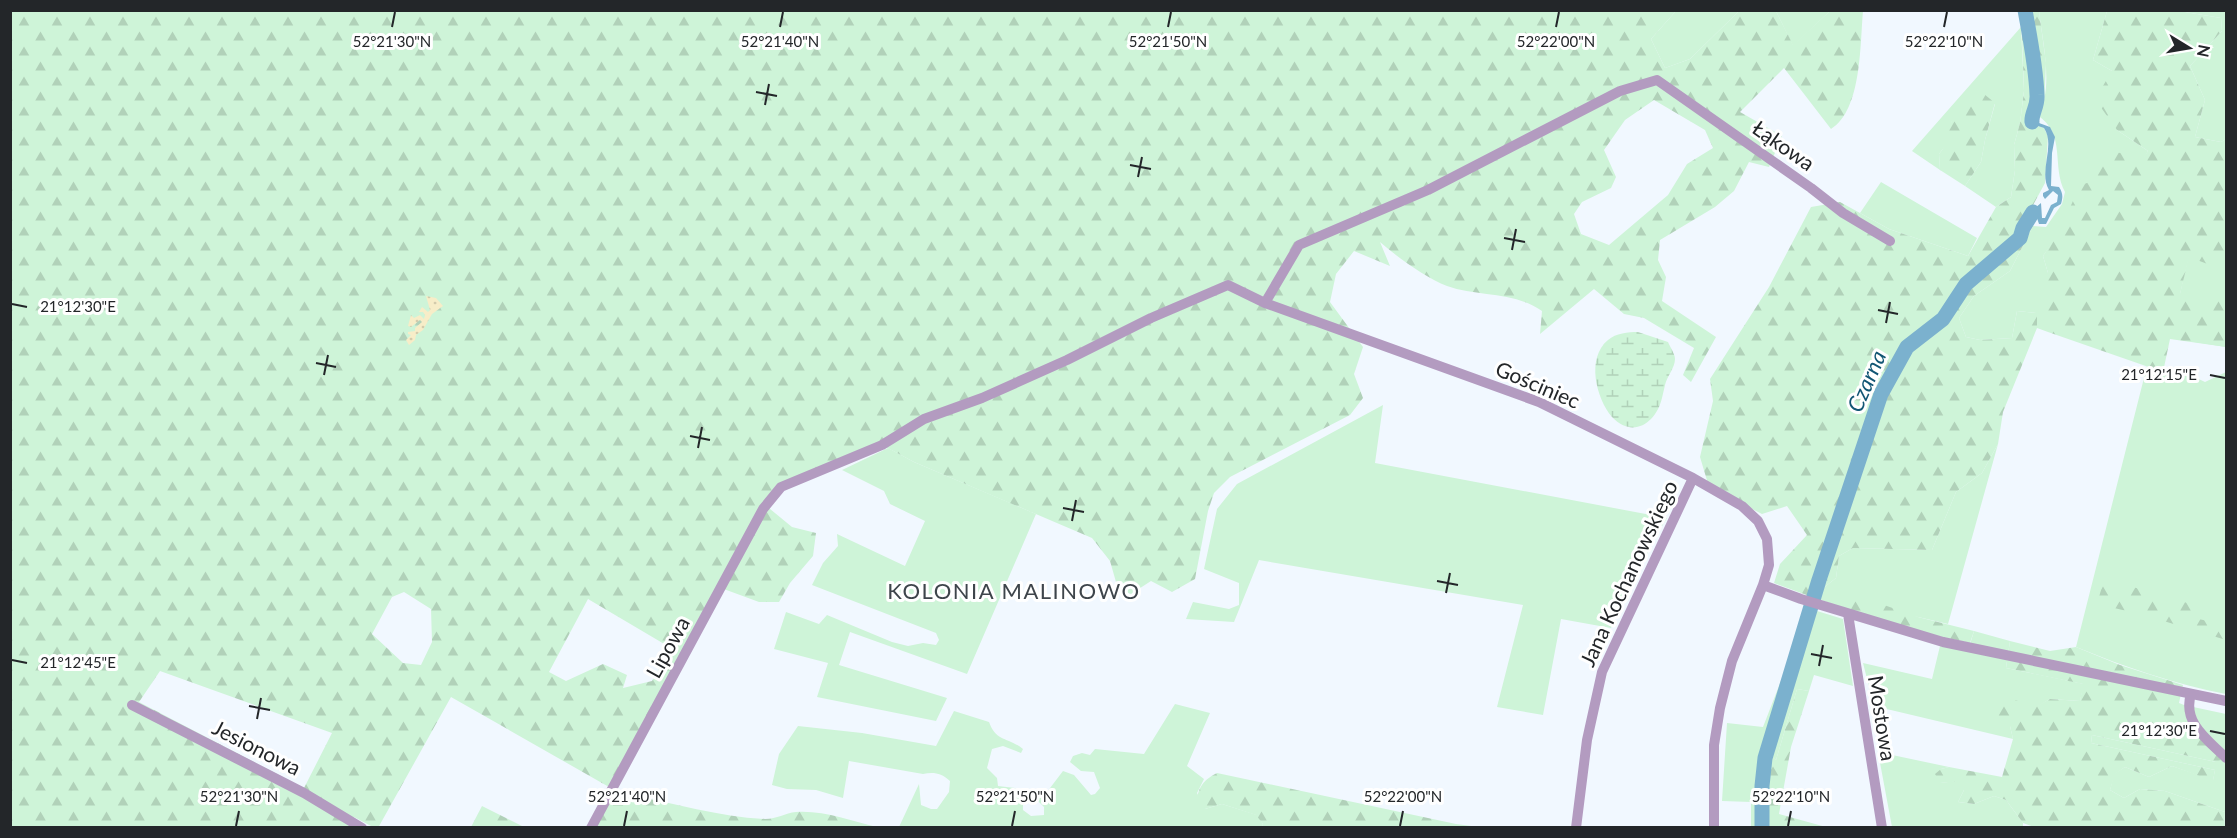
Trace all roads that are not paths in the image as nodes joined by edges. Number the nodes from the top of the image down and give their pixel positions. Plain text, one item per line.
1 (1890, 241) dead end
2 (1265, 303) junction
3 (1693, 478) junction
4 (781, 487) joint
5 (1763, 585) junction
6 (1848, 614) junction
7 (2191, 694) junction
8 (2225, 702) edge
9 (132, 705) dead end
10 (2226, 758) edge
11 (362, 828) edge
12 (591, 828) edge
13 (1576, 828) edge
14 (1714, 828) edge
15 (1881, 828) edge

1 - 2 street, Łąkowa
2 - 3 street, Gościniec
2 - 4 street, Gościniec
3 - 5 street, Gościniec
3 - 13 street, Jana Kochanowskiego
4 - 12 street, Lipowa
5 - 6 street
5 - 14 street, Gościniec
6 - 7 street
6 - 15 street, Mostowa
7 - 8 street
7 - 10 street
9 - 11 street, Jesionowa

